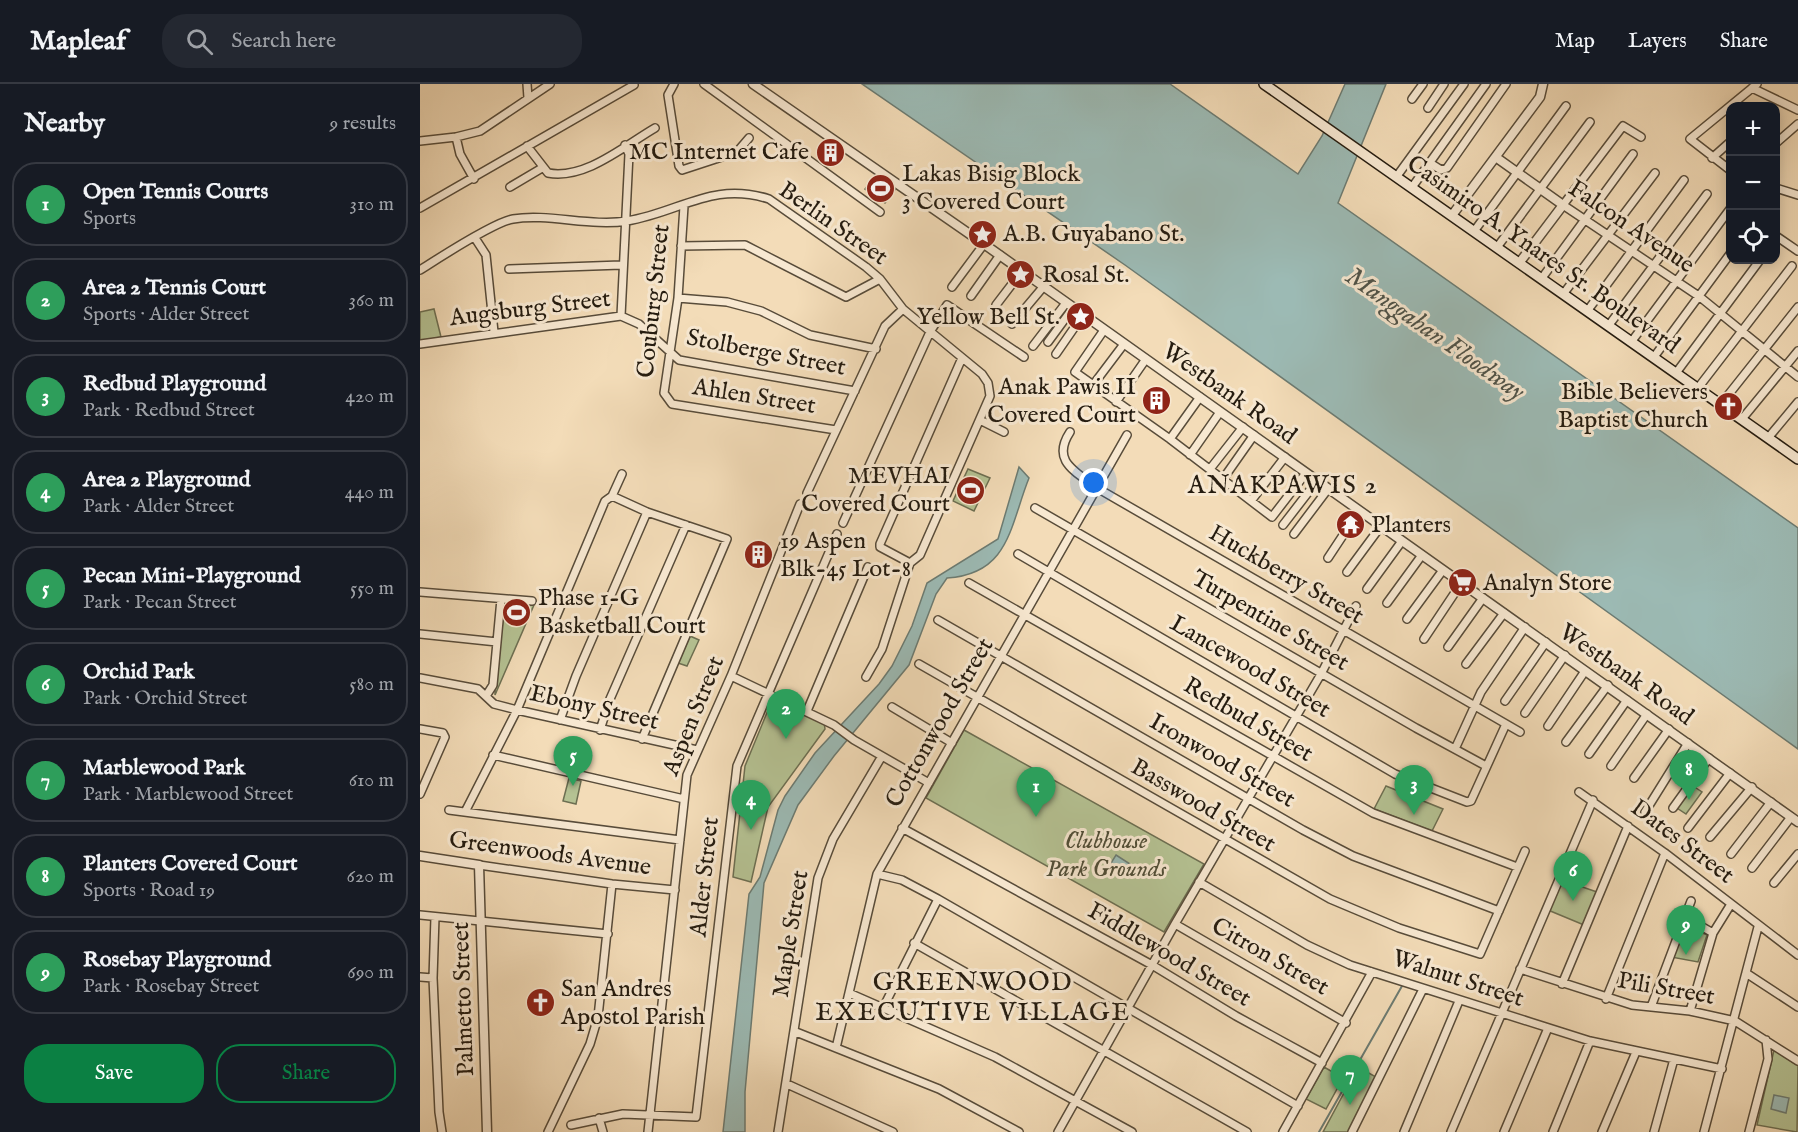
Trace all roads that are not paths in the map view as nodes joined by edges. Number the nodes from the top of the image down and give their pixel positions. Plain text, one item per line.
1 (527, 84) edge
2 (550, 84) edge
3 (674, 84) edge
4 (704, 84) edge
5 (753, 84) edge
6 (1264, 84) edge
7 (1423, 84) edge
8 (1444, 84) edge
9 (1464, 84) edge
10 (1486, 84) edge
11 (1506, 84) edge
12 (1542, 84) edge
13 (634, 85) edge
14 (1754, 86) edge
15 (528, 98) junction
16 (1412, 99) dead end
17 (1774, 102) edge
18 (1780, 105) edge
19 (1566, 106) dead end
20 (1428, 108) dead end
21 (1798, 110) edge
22 (1590, 122) dead end
23 (1798, 124) edge
24 (655, 128) dead end
25 (456, 137) junction
26 (1641, 137) dead end
27 (749, 138) dead end
28 (1780, 140) edge
29 (420, 141) edge
30 (626, 145) junction
31 (527, 146) junction
32 (1726, 146) edge
33 (1633, 154) dead end
34 (1497, 158) junction
35 (1712, 158) junction
36 (1430, 163) junction
37 (1726, 167) edge
38 (542, 168) junction
39 (1655, 173) dead end
40 (1518, 174) junction
41 (1397, 176) junction
42 (474, 179) junction
43 (1684, 180) dead end
44 (1413, 186) junction
45 (510, 187) dead end
46 (1780, 189) edge
47 (1540, 190) junction
48 (1707, 194) dead end
49 (1798, 195) edge
50 (1563, 205) junction
51 (684, 206) junction
52 (420, 208) edge
53 (1730, 210) edge
54 (880, 212) dead end
55 (1453, 214) junction
56 (1585, 220) junction
57 (626, 221) junction
58 (1475, 230) junction
59 (1609, 235) junction
60 (475, 238) junction
61 (1780, 239) edge
62 (984, 244) junction
63 (681, 246) junction
64 (1498, 246) junction
65 (1632, 250) junction
66 (1798, 251) edge
67 (1000, 255) junction
68 (1726, 261) edge
69 (1520, 262) junction
70 (1757, 264) edge
71 (621, 265) junction
72 (1655, 266) junction
73 (1792, 266) dead end
74 (509, 269) dead end
75 (420, 270) edge
76 (1022, 271) junction
77 (1542, 278) junction
78 (880, 279) junction
79 (1678, 282) junction
80 (1044, 286) junction
81 (952, 287) dead end
82 (1564, 293) junction
83 (970, 296) dead end
84 (1700, 297) junction
85 (678, 298) junction
86 (996, 305) dead end
87 (1070, 305) junction
88 (1798, 307) edge
89 (903, 309) junction
90 (1588, 310) junction
91 (1721, 312) junction
92 (1083, 315) junction
93 (621, 316) junction
94 (1012, 324) dead end
95 (1609, 325) junction
96 (1104, 330) junction
97 (1744, 331) junction
98 (494, 332) junction
99 (930, 332) junction
100 (1632, 341) junction
101 (1048, 342) dead end
102 (420, 344) edge
103 (1124, 344) junction
104 (1033, 346) dead end
105 (876, 349) junction
106 (1766, 349) junction
107 (669, 351) junction
108 (1798, 351) edge
109 (1056, 354) dead end
110 (1024, 357) dead end
111 (1654, 357) junction
112 (962, 358) junction
113 (1146, 359) junction
114 (1786, 366) junction
115 (1676, 373) junction
116 (1798, 377) edge
117 (1093, 385) junction
118 (1698, 388) junction
119 (855, 390) junction
120 (1200, 398) junction
121 (667, 399) joint
122 (1116, 402) junction
123 (1798, 402) edge
124 (1721, 404) junction
125 (1220, 412) junction
126 (1742, 419) junction
127 (980, 420) junction
128 (1243, 427) junction
129 (836, 430) junction
130 (1004, 432) dead end
131 (1070, 432) dead end
132 (1127, 435) dead end
133 (1254, 435) junction
134 (1768, 438) junction
135 (1170, 439) junction
136 (1796, 453) edge
137 (1190, 455) junction
138 (1285, 457) junction
139 (1210, 469) junction
140 (1306, 473) junction
141 (622, 474) dead end
142 (1223, 478) junction
143 (1317, 481) junction
144 (1097, 488) junction
145 (1328, 489) junction
146 (807, 493) dead end
147 (612, 496) junction
148 (1251, 501) junction
149 (801, 504) dead end
150 (1035, 508) dead end
151 (1359, 511) junction
152 (647, 512) junction
153 (843, 523) dead end
154 (686, 525) junction
155 (1283, 525) dead end
156 (1381, 526) junction
157 (1073, 530) junction
158 (837, 534) dead end
159 (1294, 534) dead end
160 (1402, 540) junction
161 (1018, 554) dead end
162 (1422, 555) junction
163 (1328, 558) dead end
164 (910, 563) junction
165 (868, 567) dead end
166 (1443, 570) junction
167 (1049, 572) junction
168 (1347, 573) dead end
169 (1462, 582) junction
170 (969, 583) dead end
171 (1367, 589) dead end
172 (420, 592) edge
173 (1483, 598) junction
174 (501, 599) junction
175 (532, 601) dead end
176 (1387, 603) dead end
177 (1356, 606) dead end
178 (1504, 613) junction
179 (1025, 614) junction
180 (1407, 619) dead end
181 (938, 620) dead end
182 (1523, 631) junction
183 (1345, 632) junction
184 (420, 634) edge
185 (1424, 639) dead end
186 (497, 642) junction
187 (1546, 642) junction
188 (1448, 647) dead end
189 (1565, 655) junction
190 (1001, 656) junction
191 (919, 664) dead end
192 (1466, 664) dead end
193 (1586, 670) junction
194 (1321, 674) junction
195 (731, 676) junction
196 (866, 677) dead end
197 (420, 678) edge
198 (1608, 686) junction
199 (770, 693) junction
200 (486, 696) junction
201 (977, 699) junction
202 (1627, 699) junction
203 (1504, 700) dead end
204 (1474, 706) junction
205 (892, 707) dead end
206 (517, 710) junction
207 (807, 711) junction
208 (1525, 713) dead end
209 (1647, 714) junction
210 (1296, 716) junction
211 (560, 720) junction
212 (1506, 724) junction
213 (1548, 726) dead end
214 (420, 729) edge
215 (1669, 729) junction
216 (600, 730) junction
217 (1520, 732) dead end
218 (642, 739) junction
219 (1566, 742) dead end
220 (952, 743) junction
221 (1688, 743) junction
222 (1455, 749) junction
223 (697, 750) junction
224 (1590, 754) dead end
225 (493, 755) junction
226 (882, 756) junction
227 (1272, 756) junction
228 (1709, 758) junction
229 (1486, 766) junction
230 (1611, 766) dead end
231 (1730, 773) junction
232 (1634, 778) dead end
233 (929, 783) junction
234 (1752, 787) junction
235 (1579, 792) dead end
236 (420, 794) edge
237 (1248, 798) junction
238 (684, 799) junction
239 (1593, 800) junction
240 (1768, 805) junction
241 (1673, 808) dead end
242 (449, 810) dead end
243 (465, 812) junction
244 (1645, 812) dead end
245 (1795, 820) edge
246 (1628, 826) junction
247 (902, 828) junction
248 (1688, 828) dead end
249 (1710, 837) dead end
250 (680, 840) junction
251 (1223, 840) junction
252 (1525, 851) dead end
253 (1665, 853) junction
254 (1731, 854) dead end
255 (1798, 854) edge
256 (420, 856) edge
257 (479, 865) junction
258 (1517, 867) junction
259 (1752, 868) dead end
260 (877, 874) junction
261 (1199, 882) junction
262 (1774, 883) dead end
263 (612, 884) junction
264 (675, 890) junction
265 (938, 899) junction
266 (1691, 901) dead end
267 (1731, 904) junction
268 (1499, 911) junction
269 (420, 915) edge
270 (435, 917) junction
271 (1685, 917) junction
272 (481, 919) junction
273 (1175, 924) junction
274 (1758, 927) junction
275 (1713, 933) junction
276 (608, 934) junction
277 (914, 943) junction
278 (1798, 955) edge
279 (1152, 965) junction
280 (1520, 969) junction
281 (1372, 972) junction
282 (1746, 973) junction
283 (420, 977) edge
284 (433, 978) junction
285 (1562, 984) junction
286 (1423, 989) junction
287 (849, 993) junction
288 (1606, 999) junction
289 (1459, 1001) junction
290 (1651, 1007) junction
291 (1798, 1007) edge
292 (883, 1008) junction
293 (1129, 1008) junction
294 (1690, 1011) junction
295 (1501, 1014) junction
296 (1735, 1021) junction
297 (1346, 1023) junction
298 (1548, 1028) junction
299 (796, 1032) junction
300 (1766, 1040) junction
301 (1590, 1041) junction
302 (1778, 1047) junction
303 (836, 1048) junction
304 (1105, 1050) junction
305 (1636, 1052) junction
306 (1674, 1059) junction
307 (1768, 1059) junction
308 (1798, 1061) edge
309 (1322, 1063) junction
310 (1722, 1069) junction
311 (787, 1084) junction
312 (1075, 1101) junction
313 (1298, 1106) junction
314 (651, 1114) junction
315 (599, 1118) junction
316 (571, 1125) dead end
317 (442, 1132) edge
318 (488, 1132) edge
319 (548, 1132) edge
320 (603, 1132) edge
321 (648, 1132) edge
322 (778, 1132) edge
323 (893, 1132) edge
324 (1019, 1132) edge
325 (1058, 1132) edge
326 (1132, 1132) edge
327 (1247, 1132) edge
328 (1283, 1132) edge
329 (1353, 1132) edge
330 (1404, 1132) edge
331 (1451, 1132) edge
332 (1504, 1132) edge
333 (1553, 1132) edge
334 (1602, 1132) edge
335 (1654, 1132) edge
336 (1704, 1132) edge
337 (1749, 1132) edge

1 - 15 street
2 - 15 street
3 - 27 street
4 - 54 street
5 - 62 street, Westbank Road
6 - 41 main road, Casimiro A. Ynares Sr. Boulevard
7 - 16 street
8 - 20 street
9 - 41 street
10 - 36 street
11 - 36 street
12 - 34 street
13 - 31 street
14 - 17 street
14 - 35 street
15 - 25 street
18 - 21 street
19 - 40 street
22 - 47 street
23 - 28 street
24 - 30 street
25 - 29 street
25 - 42 street
26 - 50 street
30 - 38 street
30 - 57 street
31 - 38 street
31 - 42 street
32 - 35 street
33 - 56 street
34 - 40 street, Falcon Avenue
34 - 55 street
35 - 37 street
36 - 44 street
38 - 45 street
39 - 59 street
40 - 47 street, Falcon Avenue
40 - 58 street
41 - 44 main road, Casimiro A. Ynares Sr. Boulevard
42 - 52 street
43 - 65 street
44 - 55 main road, Casimiro A. Ynares Sr. Boulevard
46 - 49 street
47 - 50 street, Falcon Avenue
47 - 64 street
48 - 72 street
50 - 56 street, Falcon Avenue
50 - 69 street
51 - 57 street, Berlin Street
51 - 63 street, Couburg Street
51 - 78 street, Berlin Street
53 - 79 street
55 - 58 main road, Casimiro A. Ynares Sr. Boulevard
56 - 59 street, Falcon Avenue
56 - 77 street
57 - 60 street, Berlin Street
57 - 71 street
58 - 64 main road, Casimiro A. Ynares Sr. Boulevard
59 - 65 street, Falcon Avenue
59 - 82 street
60 - 75 street, Berlin Street
60 - 98 street
61 - 66 street
62 - 67 street, Westbank Road
62 - 81 street
63 - 78 street
63 - 85 street, Couburg Street
64 - 69 main road, Casimiro A. Ynares Sr. Boulevard
65 - 72 street, Falcon Avenue
65 - 90 street
67 - 76 street, Westbank Road
67 - 83 street
68 - 84 street
69 - 77 main road, Casimiro A. Ynares Sr. Boulevard
70 - 91 street
71 - 74 street
71 - 93 street
72 - 79 street, Falcon Avenue
72 - 95 street
73 - 97 street
76 - 80 street, Westbank Road
76 - 86 street
77 - 82 main road, Casimiro A. Ynares Sr. Boulevard
78 - 89 street, Berlin Street
79 - 84 street, Falcon Avenue
79 - 100 street
80 - 87 street, Westbank Road
80 - 94 street
82 - 90 main road, Casimiro A. Ynares Sr. Boulevard
84 - 91 street, Falcon Avenue
84 - 111 street
85 - 105 street
85 - 107 street, Couburg Street
87 - 92 street, Westbank Road
87 - 101 street
87 - 104 street
88 - 106 street
89 - 99 street, Berlin Street
89 - 105 street
90 - 95 main road, Casimiro A. Ynares Sr. Boulevard
91 - 97 street, Falcon Avenue
91 - 115 street
92 - 96 street, Westbank Road
92 - 109 street
93 - 98 street, Augsburg Street
93 - 107 street, Augsburg Street
95 - 100 main road, Casimiro A. Ynares Sr. Boulevard
96 - 103 street, Westbank Road
96 - 117 street
97 - 106 street, Falcon Avenue
97 - 118 street
98 - 102 street, Augsburg Street
99 - 110 street
99 - 112 street, Berlin Street
99 - 153 street
100 - 111 main road, Casimiro A. Ynares Sr. Boulevard
103 - 113 street, Westbank Road
103 - 117 street
105 - 119 street
106 - 114 street, Falcon Avenue
106 - 124 street
107 - 119 street, Stolberge Street
107 - 121 street, Couburg Street
108 - 114 street
111 - 115 main road, Casimiro A. Ynares Sr. Boulevard
112 - 127 street, Berlin Street
112 - 164 street
113 - 120 street, Westbank Road
113 - 122 street
114 - 116 street, Falcon Avenue
114 - 126 street
115 - 118 main road, Casimiro A. Ynares Sr. Boulevard
117 - 122 street
118 - 124 main road, Casimiro A. Ynares Sr. Boulevard
119 - 129 street
120 - 125 street, Westbank Road
120 - 135 street
121 - 129 street, Ahlen Street
122 - 135 street
123 - 134 street
124 - 126 main road, Casimiro A. Ynares Sr. Boulevard
125 - 128 street, Westbank Road
125 - 137 street
126 - 134 main road, Casimiro A. Ynares Sr. Boulevard
127 - 130 street
127 - 164 street, Berlin Street
128 - 133 street, Westbank Road
128 - 139 street
129 - 146 street
131 - 144 street, Huckberry Street
132 - 144 street, Cottonwood Street
133 - 138 street, Westbank Road
133 - 142 street
134 - 136 main road, Casimiro A. Ynares Sr. Boulevard
135 - 137 street
137 - 139 street
138 - 140 street, Westbank Road
138 - 148 street
139 - 142 street
140 - 143 street, Westbank Road
140 - 148 street
141 - 147 street
142 - 148 street
143 - 145 street, Westbank Road
143 - 155 street
144 - 157 street, Cottonwood Street
144 - 183 street, Huckberry Street
145 - 151 street, Westbank Road
145 - 159 street
147 - 152 street
147 - 206 street
149 - 195 street, Aspen Street
150 - 157 street, Turpentine Street
151 - 156 street, Westbank Road
151 - 163 street
152 - 154 street
152 - 211 street
154 - 216 street
154 - 218 street
156 - 160 street, Westbank Road
156 - 168 street
157 - 167 street, Cottonwood Street
157 - 194 street, Turpentine Street
158 - 199 street, Alder Street
160 - 162 street, Westbank Road
160 - 171 street
161 - 167 street, Lancewood Street
162 - 166 street, Westbank Road
162 - 176 street
164 - 196 street, Berlin Street
165 - 207 street
166 - 169 street, Westbank Road
166 - 180 street
167 - 179 street, Cottonwood Street
167 - 210 street, Lancewood Street
169 - 173 street, Westbank Road
169 - 185 street
170 - 179 street, Redbud Street
172 - 174 street
173 - 178 street, Westbank Road
173 - 188 street
174 - 175 street
174 - 186 street
177 - 183 street
178 - 182 street, Westbank Road
178 - 192 street
179 - 190 street, Cottonwood Street
179 - 227 street, Redbud Street
181 - 190 street, Ironwood Street
182 - 187 street, Westbank Road
182 - 204 street
183 - 194 street
183 - 204 street, Huckberry Street
184 - 186 street
186 - 200 street
187 - 189 street, Westbank Road
187 - 203 street
189 - 193 street, Westbank Road
189 - 208 street
190 - 201 street, Cottonwood Street
190 - 237 street, Ironwood Street
191 - 201 street, Basswood Street
193 - 198 street, Westbank Road
193 - 213 street
194 - 210 street
194 - 222 street, Turpentine Street
195 - 199 street
195 - 223 street, Aspen Street
197 - 200 street, Ebony Street
198 - 202 street, Westbank Road
198 - 219 street
199 - 207 street
199 - 314 street, Alder Street
200 - 206 street, Ebony Street
201 - 220 street, Cottonwood Street
201 - 251 street, Basswood Street
202 - 209 street, Westbank Road
202 - 224 street
204 - 212 street, Huckberry Street
204 - 222 street
205 - 220 street
206 - 211 street, Ebony Street
206 - 225 street
207 - 226 street
209 - 215 street, Westbank Road
209 - 230 street
210 - 227 street
210 - 229 street, Lancewood Street
211 - 216 street, Ebony Street
212 - 217 street, Huckberry Street
212 - 229 street
214 - 236 street
215 - 221 street, Westbank Road
215 - 232 street
216 - 218 street, Ebony Street
218 - 223 street, Ebony Street
220 - 233 street, Cottonwood Street
221 - 228 street, Westbank Road
221 - 244 street
222 - 229 street, Turpentine Street
223 - 238 street, Aspen Street
225 - 238 street
225 - 243 street
226 - 233 street
226 - 299 street, Maple Street
227 - 237 street
227 - 258 street, Redbud Street
228 - 231 street, Westbank Road
228 - 241 street
231 - 234 street, Westbank Road
231 - 248 street
233 - 247 street, Cottonwood Street
234 - 240 street, Westbank Road
234 - 249 street
235 - 239 street, Dates Street
237 - 251 street
237 - 268 street, Ironwood Street
238 - 250 street, Aspen Street
239 - 246 street, Dates Street
239 - 280 street
240 - 245 street, Westbank Road
240 - 254 street
242 - 243 street
243 - 250 street
245 - 259 street
246 - 253 street, Dates Street
246 - 285 street
247 - 260 street, Cottonwood Street
247 - 279 street, Fiddlewood Street
250 - 264 street, Aspen Street
251 - 261 street
251 - 268 street, Basswood Street
252 - 258 street
253 - 267 street, Dates Street
253 - 288 street
255 - 262 street
256 - 257 street, Greenwoods Avenue
257 - 263 street, Greenwoods Avenue
257 - 272 street, Palmetto Street
258 - 268 street
260 - 265 street
260 - 287 street, Cottonwood Street
261 - 273 street
261 - 281 street, Walnut Street
263 - 264 street, Greenwoods Avenue
263 - 276 street
264 - 314 street, Aspen Street
265 - 277 street
265 - 293 street
266 - 271 street
267 - 274 street, Dates Street
267 - 275 street
269 - 270 street
270 - 272 street
270 - 284 street
271 - 275 street
271 - 290 street
272 - 276 street
272 - 318 street, Palmetto Street
273 - 279 street
273 - 297 street, Citron Street
274 - 278 street, Dates Street
274 - 282 street
275 - 294 street
276 - 319 street
277 - 292 street
277 - 304 street
279 - 293 street
279 - 309 street, Fiddlewood Street
280 - 285 street, Pili Street
280 - 295 street
281 - 286 street, Walnut Street
281 - 297 street
282 - 291 street
282 - 296 street
283 - 284 street
284 - 317 street
285 - 288 street, Pili Street
286 - 289 street, Walnut Street
286 - 329 street
287 - 292 street
287 - 303 street, Cottonwood Street
288 - 290 street, Pili Street
289 - 295 street, Walnut Street
289 - 330 street
290 - 294 street, Pili Street
292 - 312 street
293 - 304 street
293 - 313 street
294 - 296 street, Pili Street
295 - 298 street, Walnut Street
295 - 331 street
296 - 300 street, Pili Street
296 - 310 street
297 - 309 street
298 - 301 street, Walnut Street
298 - 332 street
299 - 303 street
299 - 311 street, Maple Street
300 - 302 street, Pili Street
300 - 307 street
301 - 305 street, Walnut Street
301 - 333 street
302 - 307 street
302 - 308 street, Pili Street
303 - 324 street
304 - 312 street
304 - 327 street
305 - 306 street, Walnut Street
305 - 334 street
306 - 310 street, Walnut Street
306 - 335 street
307 - 337 street
309 - 313 street
310 - 336 street
311 - 322 street, Maple Street
311 - 323 street
312 - 325 street
312 - 326 street
313 - 328 street
314 - 315 street, Alder Street
314 - 321 street, Aspen Street
315 - 316 street, Alder Street
315 - 320 street

